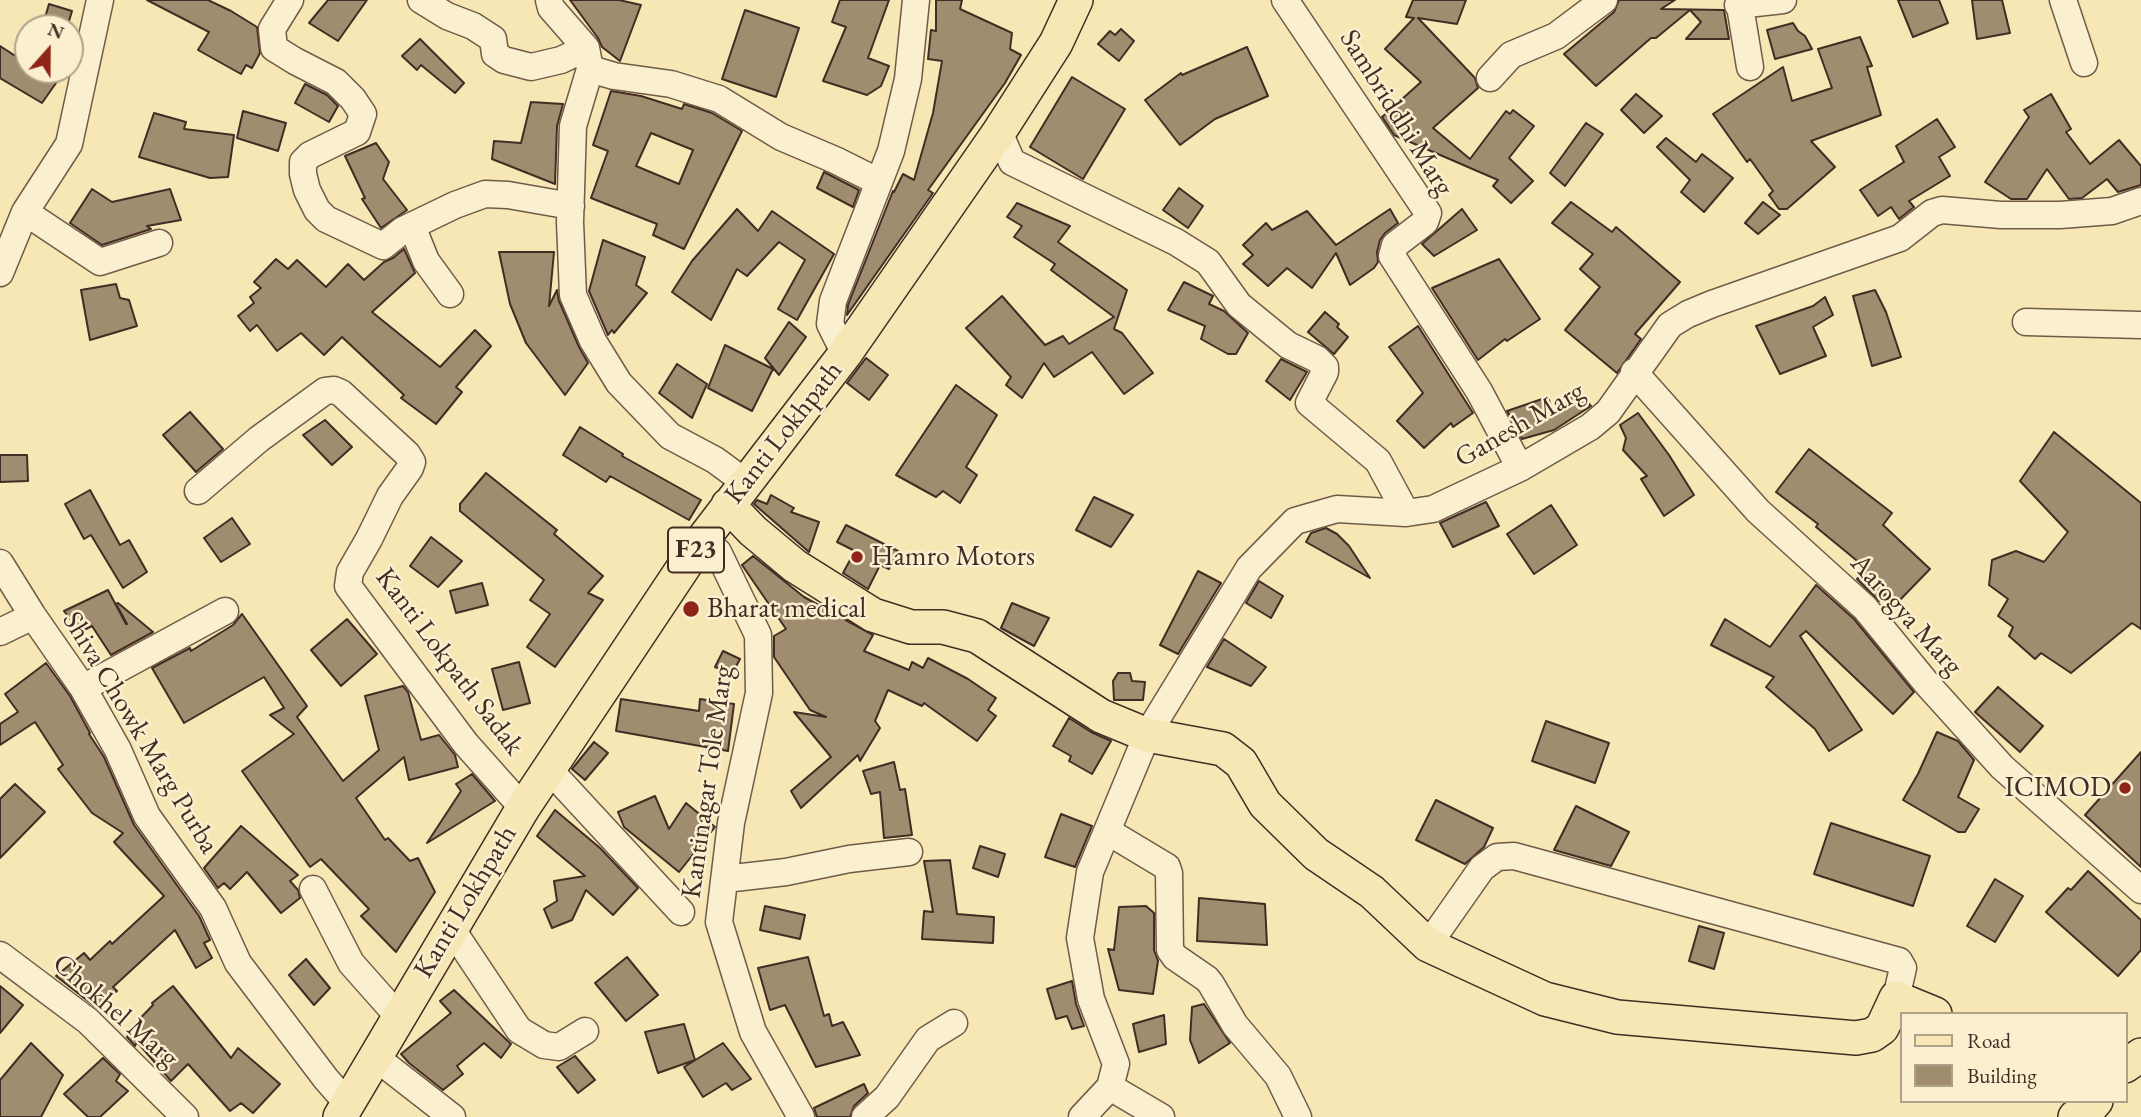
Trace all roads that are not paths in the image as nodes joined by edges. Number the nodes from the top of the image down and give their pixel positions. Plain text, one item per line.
1 (100, 0) edge
2 (290, 0) edge
3 (421, 0) edge
4 (549, 0) edge
5 (1076, 0) edge
6 (1284, 0) edge
7 (1604, 0) edge
8 (1783, 0) edge
9 (2063, 0) edge
10 (910, 1) edge
11 (1738, 3) edge
12 (588, 59) junction
13 (2084, 63) dead end
14 (1750, 66) dead end
15 (1490, 78) dead end
16 (999, 132) junction
17 (879, 182) junction
18 (2141, 201) edge
19 (570, 206) junction
20 (24, 212) junction
21 (412, 226) junction
22 (159, 243) dead end
23 (0, 273) edge
24 (450, 294) dead end
25 (2026, 321) dead end
26 (2141, 325) edge
27 (845, 354) junction
28 (1634, 372) junction
29 (1520, 468) junction
30 (198, 491) dead end
31 (737, 493) junction
32 (1406, 513) junction
33 (697, 547) junction
34 (0, 563) edge
35 (225, 611) dead end
36 (33, 616) junction
37 (0, 632) edge
38 (83, 688) junction
39 (1147, 735) junction
40 (545, 775) junction
41 (523, 808) junction
42 (1107, 831) junction
43 (909, 852) dead end
44 (725, 879) junction
45 (313, 889) dead end
46 (2141, 890) edge
47 (681, 912) dead end
48 (451, 928) junction
49 (1428, 945) junction
50 (0, 955) edge
51 (1896, 998) junction
52 (1930, 1012) edge
53 (398, 1016) junction
54 (954, 1023) dead end
55 (585, 1031) dead end
56 (375, 1057) junction
57 (1110, 1087) junction
58 (2094, 1103) edge
59 (344, 1111) edge
60 (185, 1117) edge
61 (452, 1117) edge
62 (801, 1117) edge
63 (865, 1117) edge
64 (1083, 1117) edge
65 (1161, 1117) edge
66 (1298, 1117) edge
67 (2075, 1117) edge

1 - 20 street
2 - 21 street
3 - 12 street
4 - 12 street
5 - 16 main road, Kanti Lokhpath / F23
6 - 29 street, Sambriddhi Marg
7 - 15 street
8 - 11 street
9 - 13 street
10 - 17 street
11 - 14 street
12 - 17 street
12 - 19 street
16 - 27 main road, Kanti Lokhpath / F23
16 - 32 street
17 - 27 street
18 - 28 street, Ganesh Marg
19 - 21 street
19 - 31 street
20 - 22 street
20 - 23 street
21 - 24 street
25 - 26 street
27 - 31 main road, Kanti Lokhpath / F23
28 - 29 street, Ganesh Marg
28 - 46 street, Aarogya Marg
29 - 32 street, Ganesh Marg
30 - 41 street, Kanti Lokpath Sadak
31 - 33 main road, Kanti Lokhpath / F23
31 - 39 main road
32 - 39 street, Ganesh Marg
33 - 40 main road, Kanti Lokhpath / F23
33 - 44 street, Kantinagar Tole Marg
34 - 36 street, Shiva Chowk Marg Purba
35 - 38 street
36 - 37 street
36 - 38 street, Shiva Chowk Marg Purba
38 - 59 street, Shiva Chowk Marg Purba
39 - 42 street, Ganesh Marg
39 - 49 main road
40 - 41 main road, Kanti Lokhpath / F23
40 - 47 street
41 - 48 main road, Kanti Lokhpath / F23
42 - 57 street, Ganesh Marg
42 - 66 street
43 - 44 street
44 - 62 street, Kantinagar Tole Marg
45 - 53 street
48 - 53 main road, Kanti Lokhpath / F23
48 - 55 street
49 - 51 main road
49 - 51 street
50 - 60 street, Chokhel Marg
51 - 52 main road
53 - 56 main road, Kanti Lokhpath / F23
54 - 63 street
56 - 59 main road, Kanti Lokhpath / F23
56 - 61 street
57 - 64 street
57 - 65 street
58 - 67 main road

